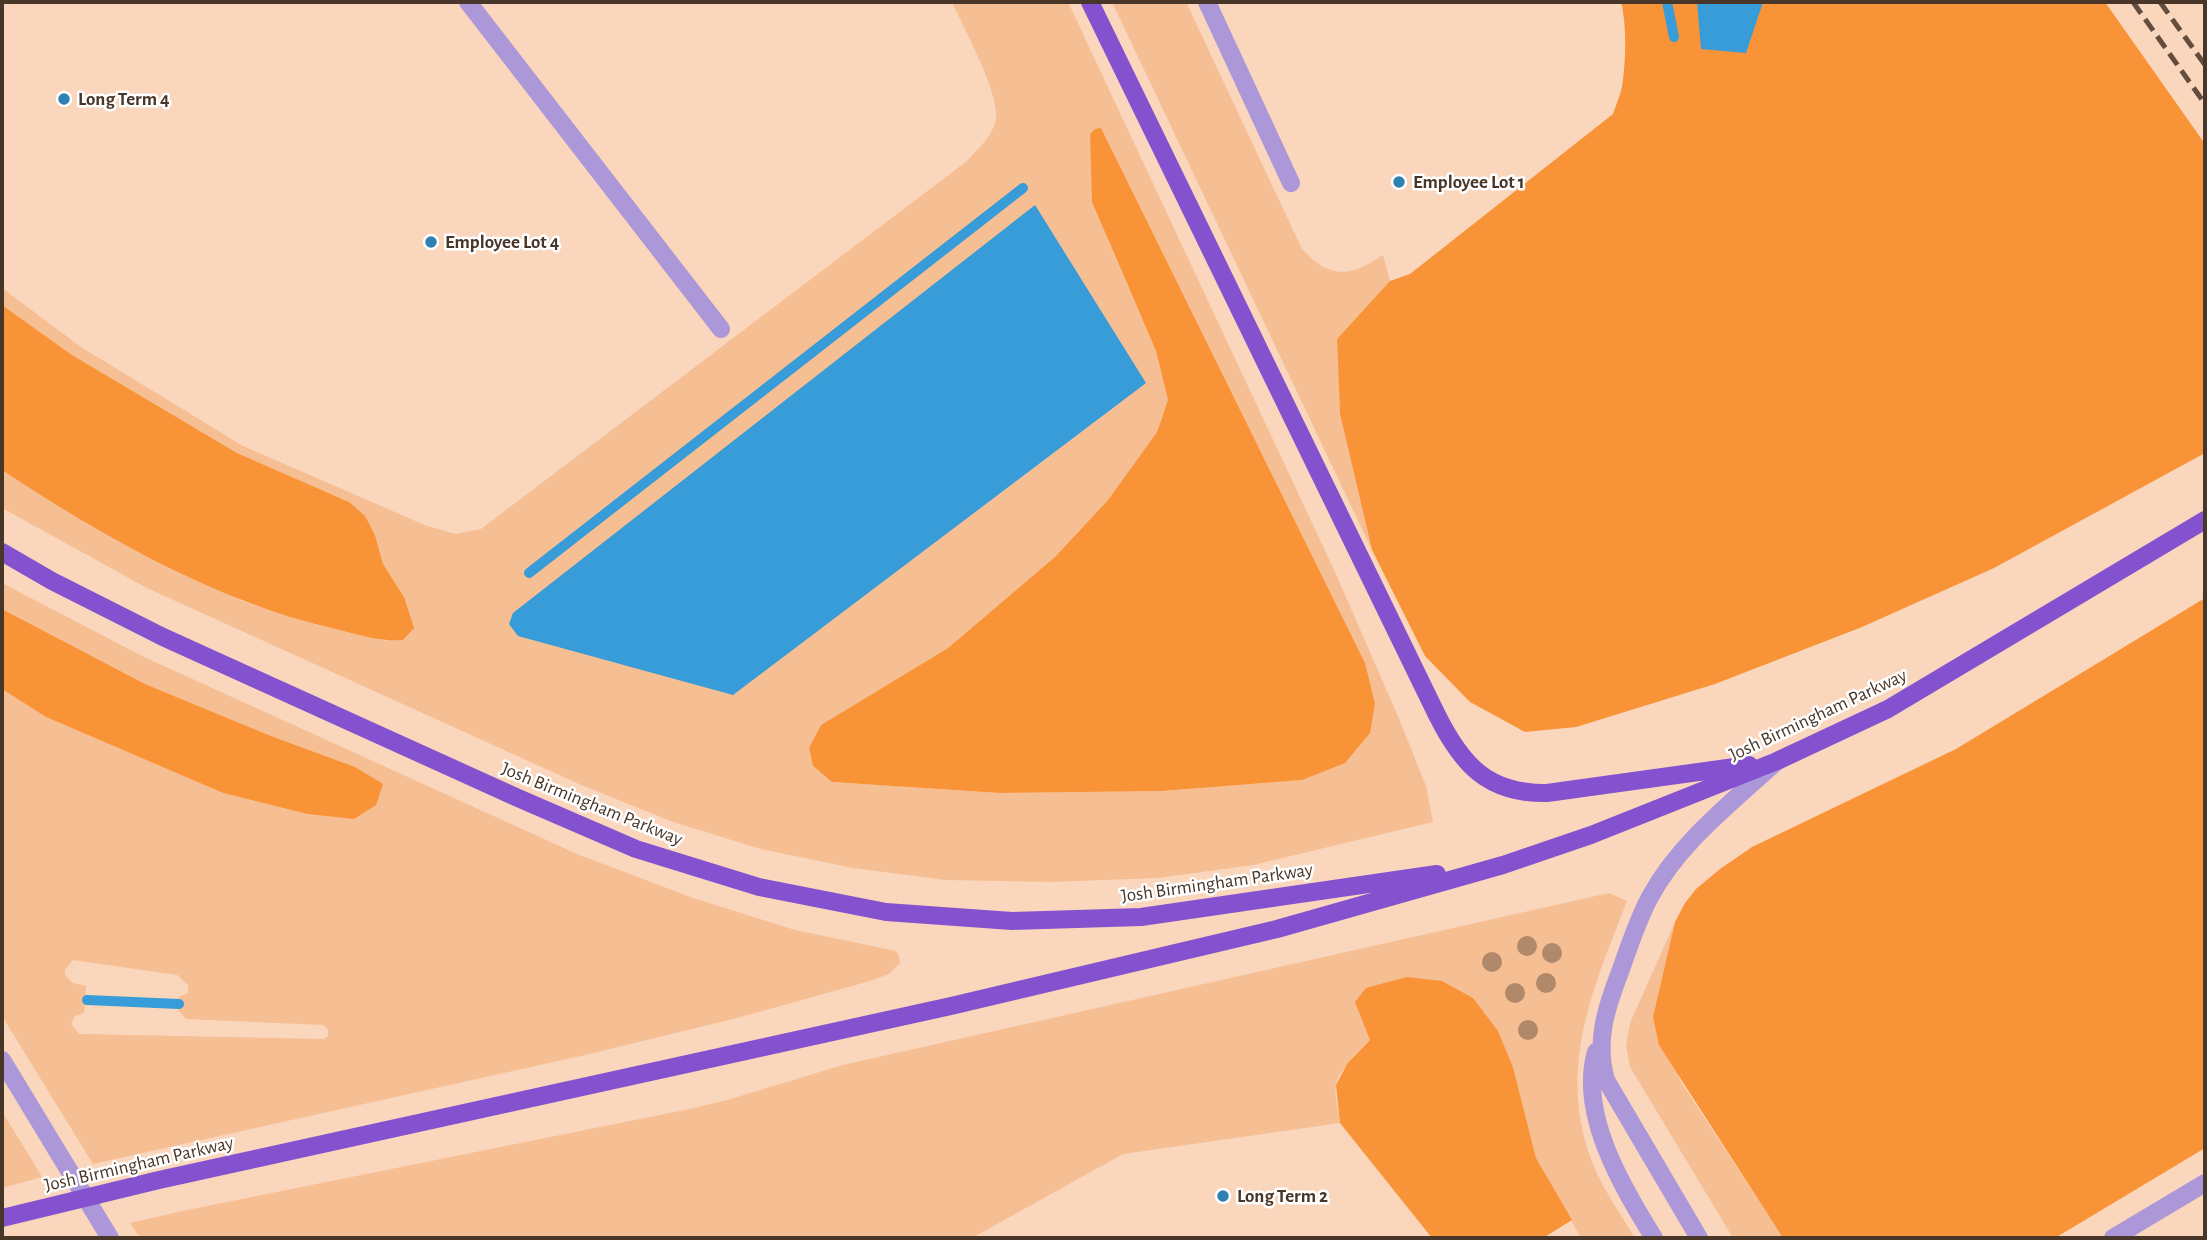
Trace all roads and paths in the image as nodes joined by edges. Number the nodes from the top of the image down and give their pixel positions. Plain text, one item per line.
1 (468, 2) edge
2 (1090, 2) edge
3 (1207, 2) edge
4 (1291, 183) dead end
5 (721, 329) dead end
6 (2205, 520) edge
7 (2, 552) edge
8 (1777, 761) junction
9 (1503, 865) junction
10 (1601, 1035) junction
11 (2, 1060) edge
12 (2205, 1183) edge
13 (6, 1217) edge
14 (110, 1238) edge
15 (1654, 1238) edge
16 (1699, 1238) edge
17 (2113, 1238) edge

1 - 5 lane
2 - 8 main road
3 - 4 lane
6 - 8 main road, Josh Birmingham Parkway
7 - 9 main road, Josh Birmingham Parkway
8 - 9 main road, Josh Birmingham Parkway
8 - 10 lane
9 - 13 main road, Josh Birmingham Parkway
10 - 15 lane
10 - 16 lane
11 - 14 lane
12 - 17 lane

